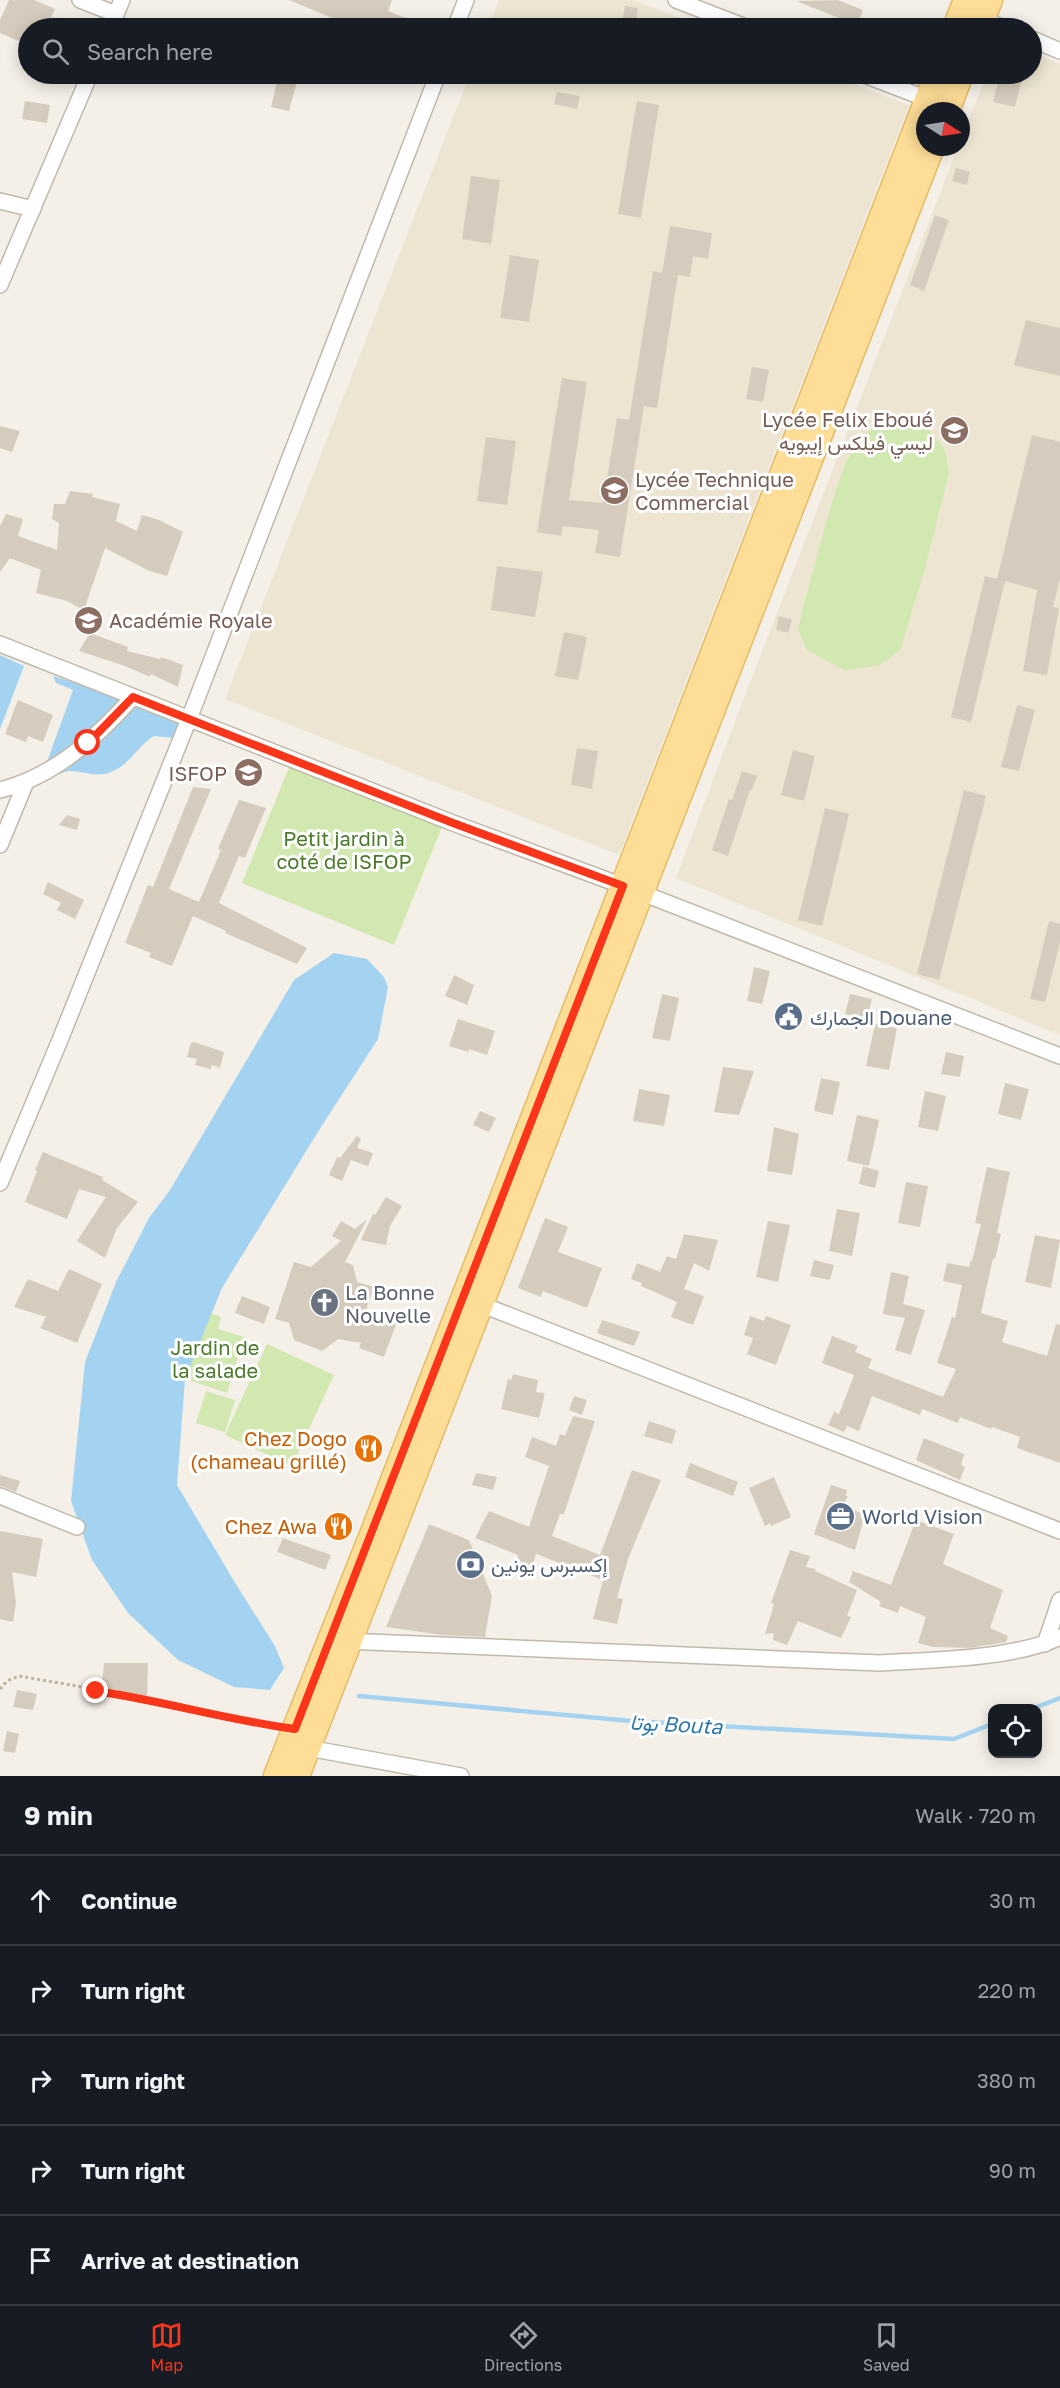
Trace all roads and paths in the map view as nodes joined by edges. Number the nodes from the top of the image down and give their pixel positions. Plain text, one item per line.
1 (80, 0) edge
2 (466, 0) edge
3 (676, 0) edge
4 (966, 0) edge
5 (116, 14) edge
6 (459, 18) edge
7 (722, 18) edge
8 (959, 18) edge
9 (1042, 43) edge
10 (1060, 51) edge
11 (86, 84) edge
12 (434, 84) edge
13 (887, 84) edge
14 (938, 84) edge
15 (955, 84) edge
16 (931, 102) edge
17 (940, 102) edge
18 (944, 102) edge
19 (921, 156) edge
20 (928, 156) edge
21 (0, 201) edge
22 (33, 209) junction
23 (0, 285) edge
24 (834, 370) junction
25 (0, 644) edge
26 (133, 697) junction
27 (189, 719) junction
28 (26, 782) junction
29 (0, 790) edge
30 (0, 844) edge
31 (633, 889) junction
32 (1060, 1056) edge
33 (0, 1183) edge
34 (472, 1300) junction
35 (0, 1496) edge
36 (77, 1527) dead end
37 (1060, 1531) edge
38 (1060, 1600) edge
39 (1060, 1637) edge
40 (340, 1639) junction
41 (1045, 1644) junction
42 (0, 1689) edge
43 (301, 1739) junction
44 (276, 1776) edge
45 (297, 1776) edge
46 (461, 1776) edge

1 - 5 street
2 - 6 street
3 - 7 street
4 - 8 main road
9 - 10 street
11 - 22 street
12 - 27 street
13 - 16 street
14 - 17 main road
15 - 18 main road
19 - 24 main road
20 - 24 main road
21 - 22 street
22 - 23 street
24 - 31 main road
25 - 26 street
26 - 27 street
26 - 28 street
27 - 31 street
27 - 33 street
28 - 29 street
28 - 30 street
31 - 32 street
31 - 34 main road
34 - 37 street
34 - 40 main road
35 - 36 street
38 - 41 street
39 - 41 street
40 - 41 street
40 - 43 main road
42 - 43 path
43 - 44 main road
43 - 45 main road
43 - 46 street

